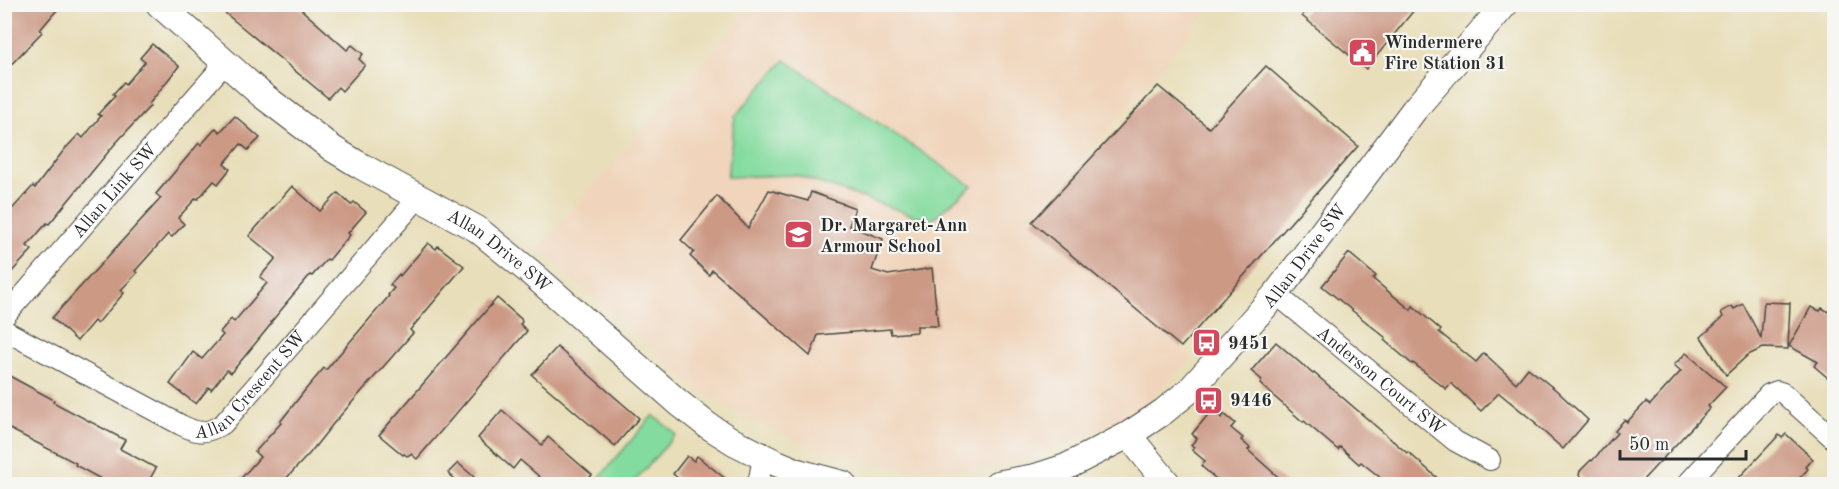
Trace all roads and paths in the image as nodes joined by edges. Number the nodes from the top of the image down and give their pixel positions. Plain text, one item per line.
1 (159, 4) edge
2 (1505, 4) edge
3 (225, 63) junction
4 (419, 197) junction
5 (1276, 294) junction
6 (4, 316) edge
7 (4, 330) edge
8 (1128, 435) junction
9 (1834, 439) edge
10 (763, 457) junction
11 (1490, 460) dead end
12 (758, 484) edge
13 (843, 484) edge
14 (997, 484) edge
15 (1168, 484) edge
16 (1688, 484) edge

1 - 3 street, Allan Drive SW
2 - 5 street, Allan Drive SW
3 - 4 street, Allan Drive SW
3 - 6 street, Allan Link SW
4 - 7 street, Allan Crescent SW
4 - 10 street, Allan Drive SW
5 - 8 street, Allan Drive SW
5 - 11 street, Anderson Court SW
8 - 14 street, Allan Drive SW
8 - 15 street
9 - 16 street
10 - 12 street
10 - 13 street, Allan Drive SW

